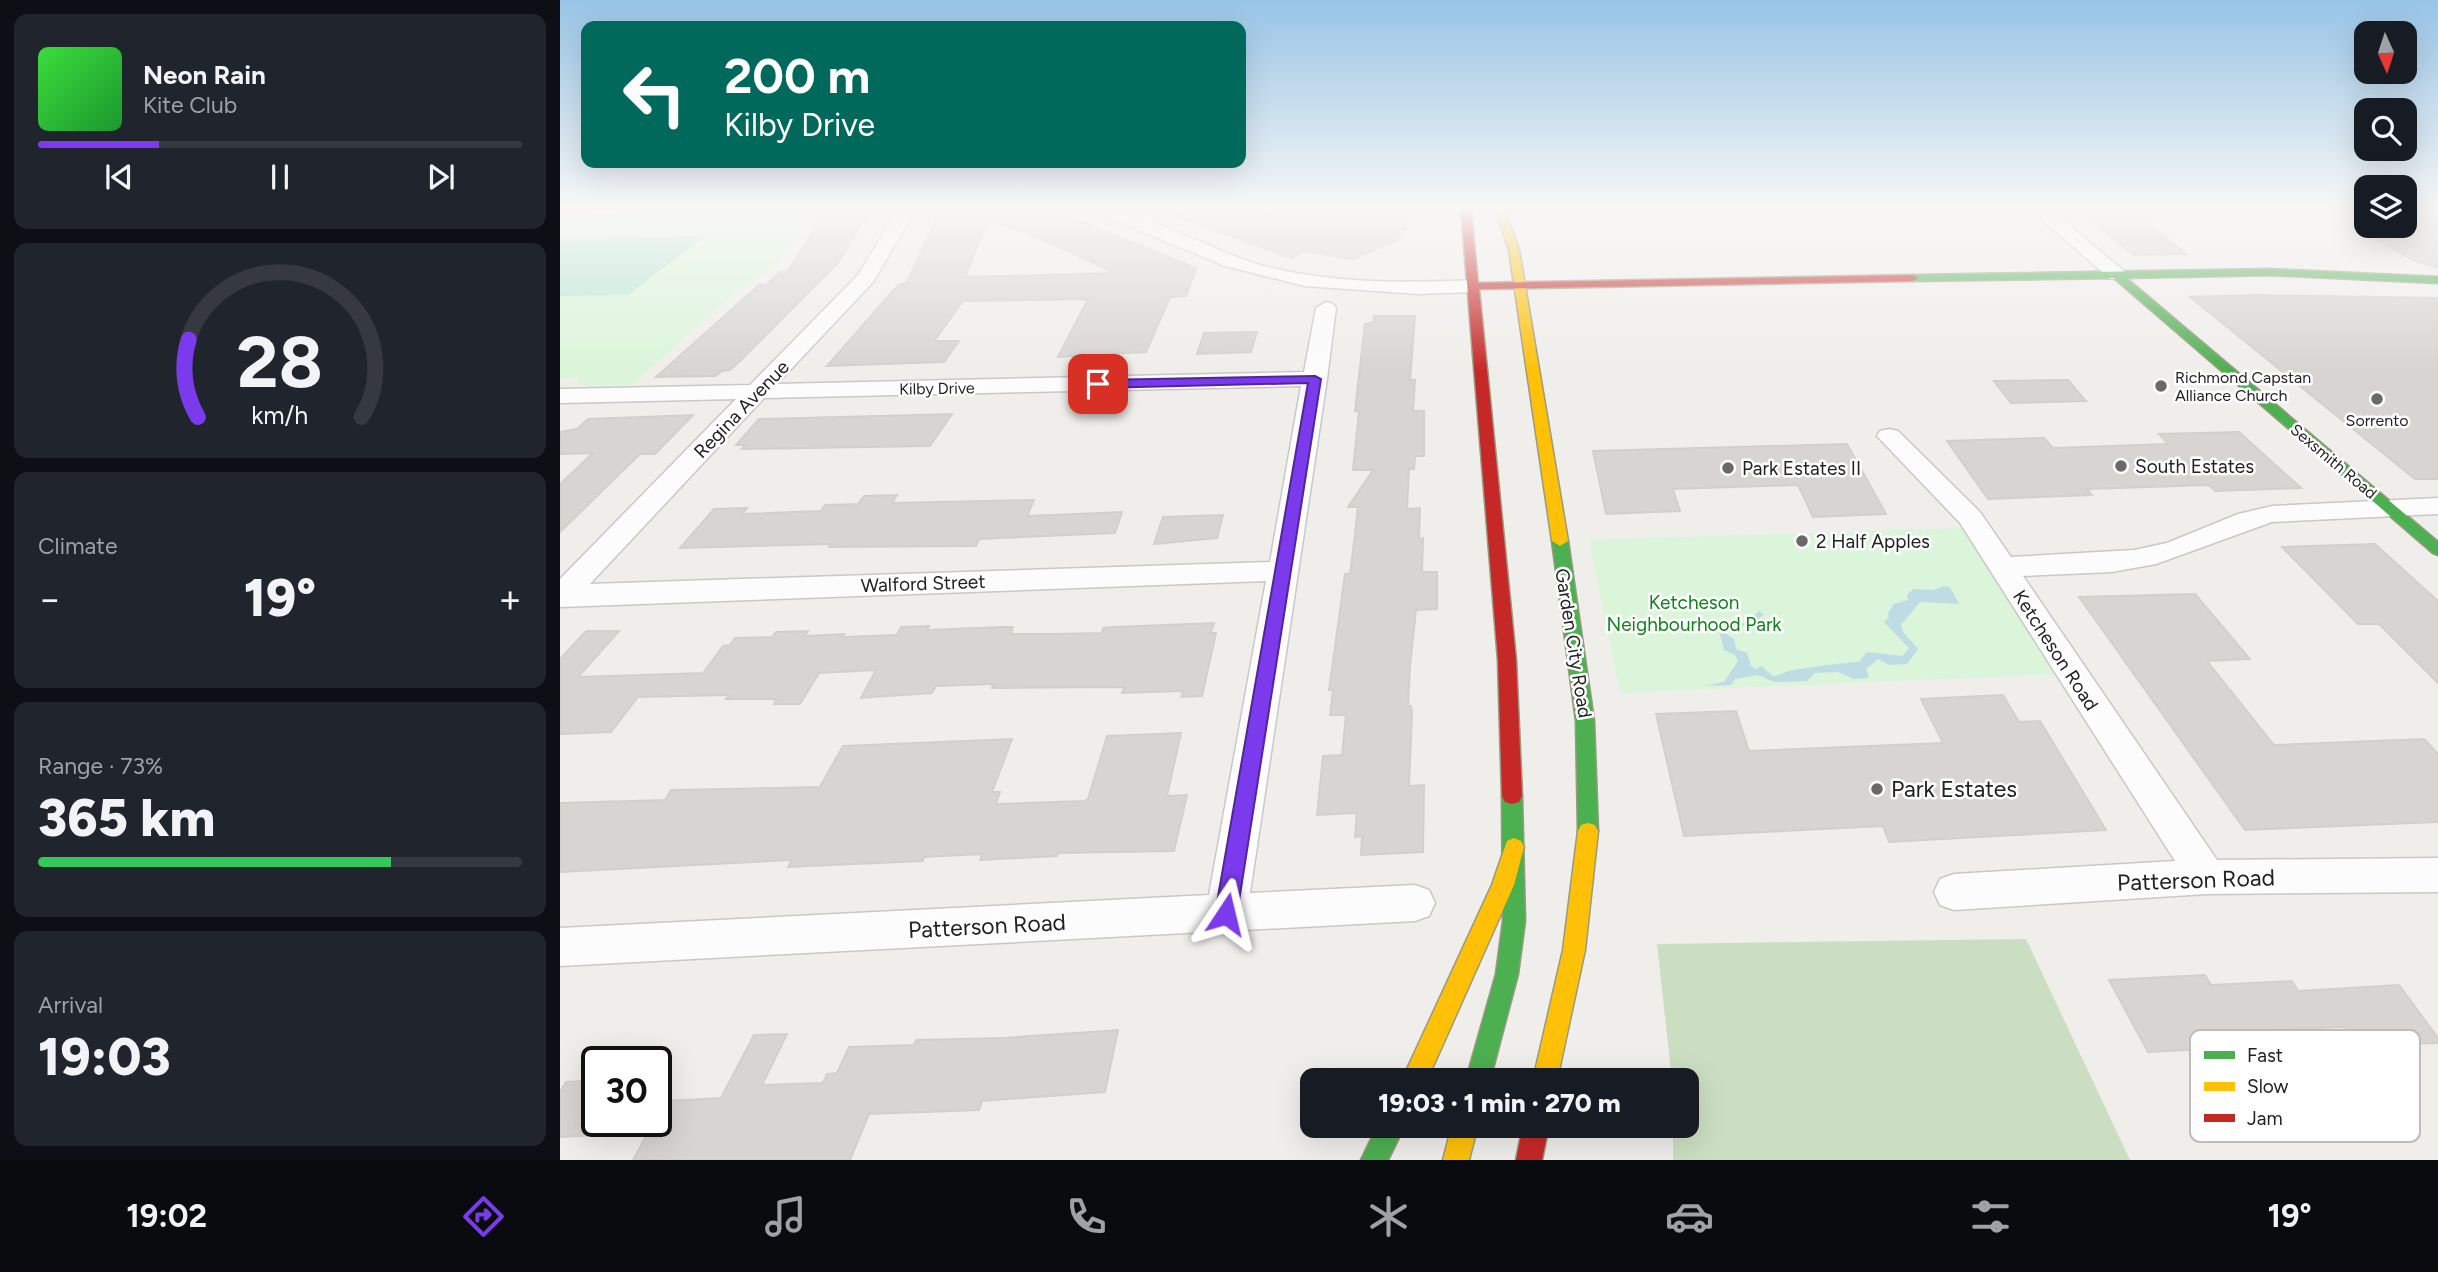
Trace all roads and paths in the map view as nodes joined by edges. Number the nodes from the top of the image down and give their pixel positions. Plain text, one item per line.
1 (875, 263) edge
2 (1238, 263) edge
3 (1471, 263) edge
4 (1516, 263) edge
5 (2103, 263) edge
6 (1499, 269) dead end
7 (2117, 275) junction
8 (2438, 280) edge
9 (1519, 285) junction
10 (1473, 286) junction
11 (1495, 306) dead end
12 (1326, 308) dead end
13 (1518, 369) dead end
14 (1315, 379) junction
15 (1533, 381) junction
16 (757, 392) junction
17 (560, 396) edge
18 (1889, 436) dead end
19 (2438, 506) edge
20 (2390, 508) junction
21 (2438, 550) edge
22 (2002, 567) junction
23 (1284, 571) junction
24 (561, 596) edge
25 (1514, 847) junction
26 (2438, 875) edge
27 (2207, 877) junction
28 (1954, 892) dead end
29 (1415, 903) dead end
30 (1226, 914) junction
31 (560, 947) edge
32 (1419, 1068) edge
33 (1481, 1068) edge
34 (1548, 1068) edge
35 (1385, 1138) edge
36 (1462, 1138) edge
37 (1533, 1138) edge
38 (1374, 1160) edge
39 (1456, 1160) edge
40 (1529, 1160) edge

1 - 16 street, Regina Avenue
2 - 10 street
3 - 10 main road
4 - 9 main road, Garden City Road
5 - 7 street, Sexsmith Road
6 - 9 main road
7 - 8 main road
7 - 9 main road
7 - 20 main road, Sexsmith Road
9 - 10 main road
9 - 15 main road, Garden City Road
10 - 11 main road
10 - 25 main road
12 - 14 street
13 - 15 main road
14 - 16 street, Kilby Drive
14 - 23 street
15 - 34 main road, Garden City Road
16 - 17 street, Kilby Drive
16 - 24 street, Regina Avenue
18 - 22 street, Ketcheson Road
19 - 20 street
20 - 21 main road, Sexsmith Road
20 - 22 street
22 - 27 street, Ketcheson Road
23 - 24 street, Walford Street
23 - 30 street
25 - 32 main road
25 - 33 main road
26 - 27 street, Patterson Road
27 - 28 street, Patterson Road
29 - 30 street, Patterson Road
30 - 31 street, Patterson Road
35 - 38 main road
36 - 39 main road
37 - 40 main road

